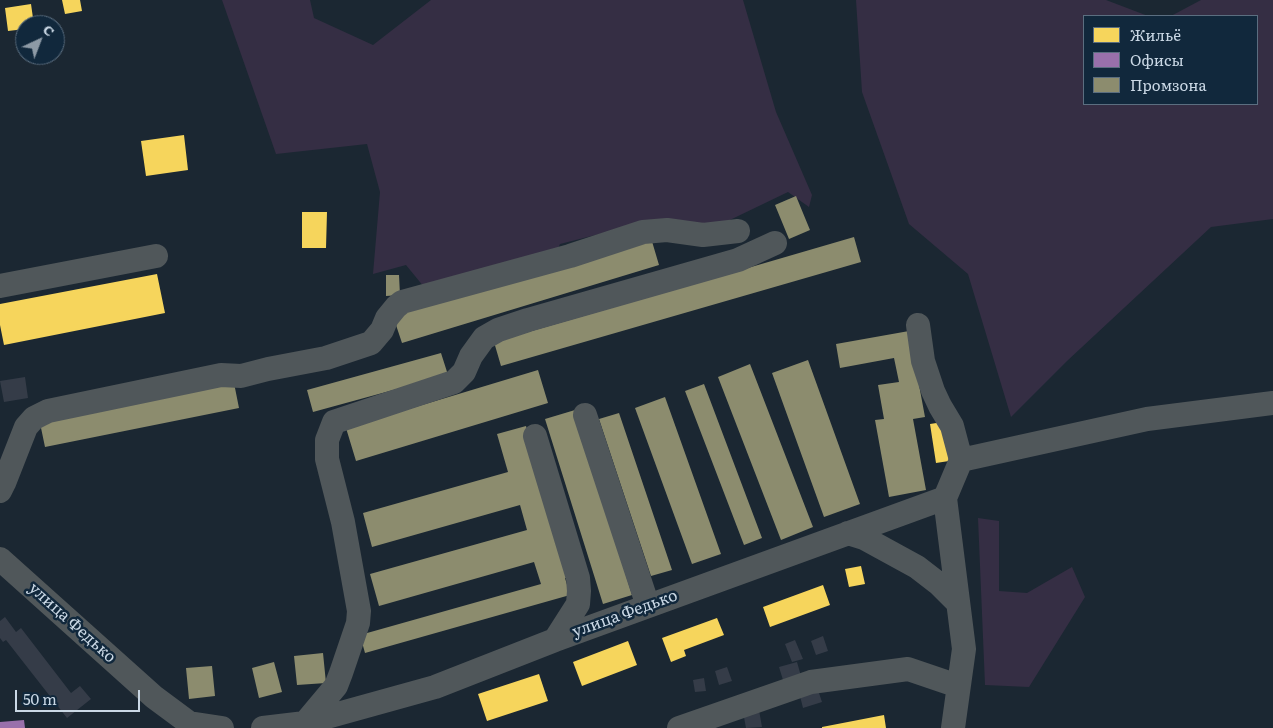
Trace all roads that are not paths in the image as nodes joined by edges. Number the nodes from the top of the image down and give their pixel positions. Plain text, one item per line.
1 (738, 231) dead end
2 (775, 243) dead end
3 (156, 256) dead end
4 (0, 286) edge
5 (918, 325) dead end
6 (1273, 403) edge
7 (585, 415) dead end
8 (534, 436) dead end
9 (961, 460) junction
10 (0, 491) edge
11 (945, 498) junction
12 (848, 533) junction
13 (0, 558) edge
14 (958, 603) junction
15 (648, 606) junction
16 (555, 640) junction
17 (958, 686) junction
18 (305, 723) junction
19 (213, 727) edge
20 (263, 728) edge
21 (679, 728) edge
22 (953, 728) edge

1 - 10 street
2 - 18 street
3 - 4 street
5 - 9 street
6 - 9 street
7 - 15 street
8 - 16 street
9 - 11 street
11 - 12 street, улица Федько
11 - 14 street
12 - 14 street
12 - 15 street, улица Федько
13 - 19 street, улица Федько
14 - 17 street
15 - 16 street, улица Федько
16 - 18 street, улица Федько
17 - 21 street
17 - 22 street
18 - 20 street, улица Федько

